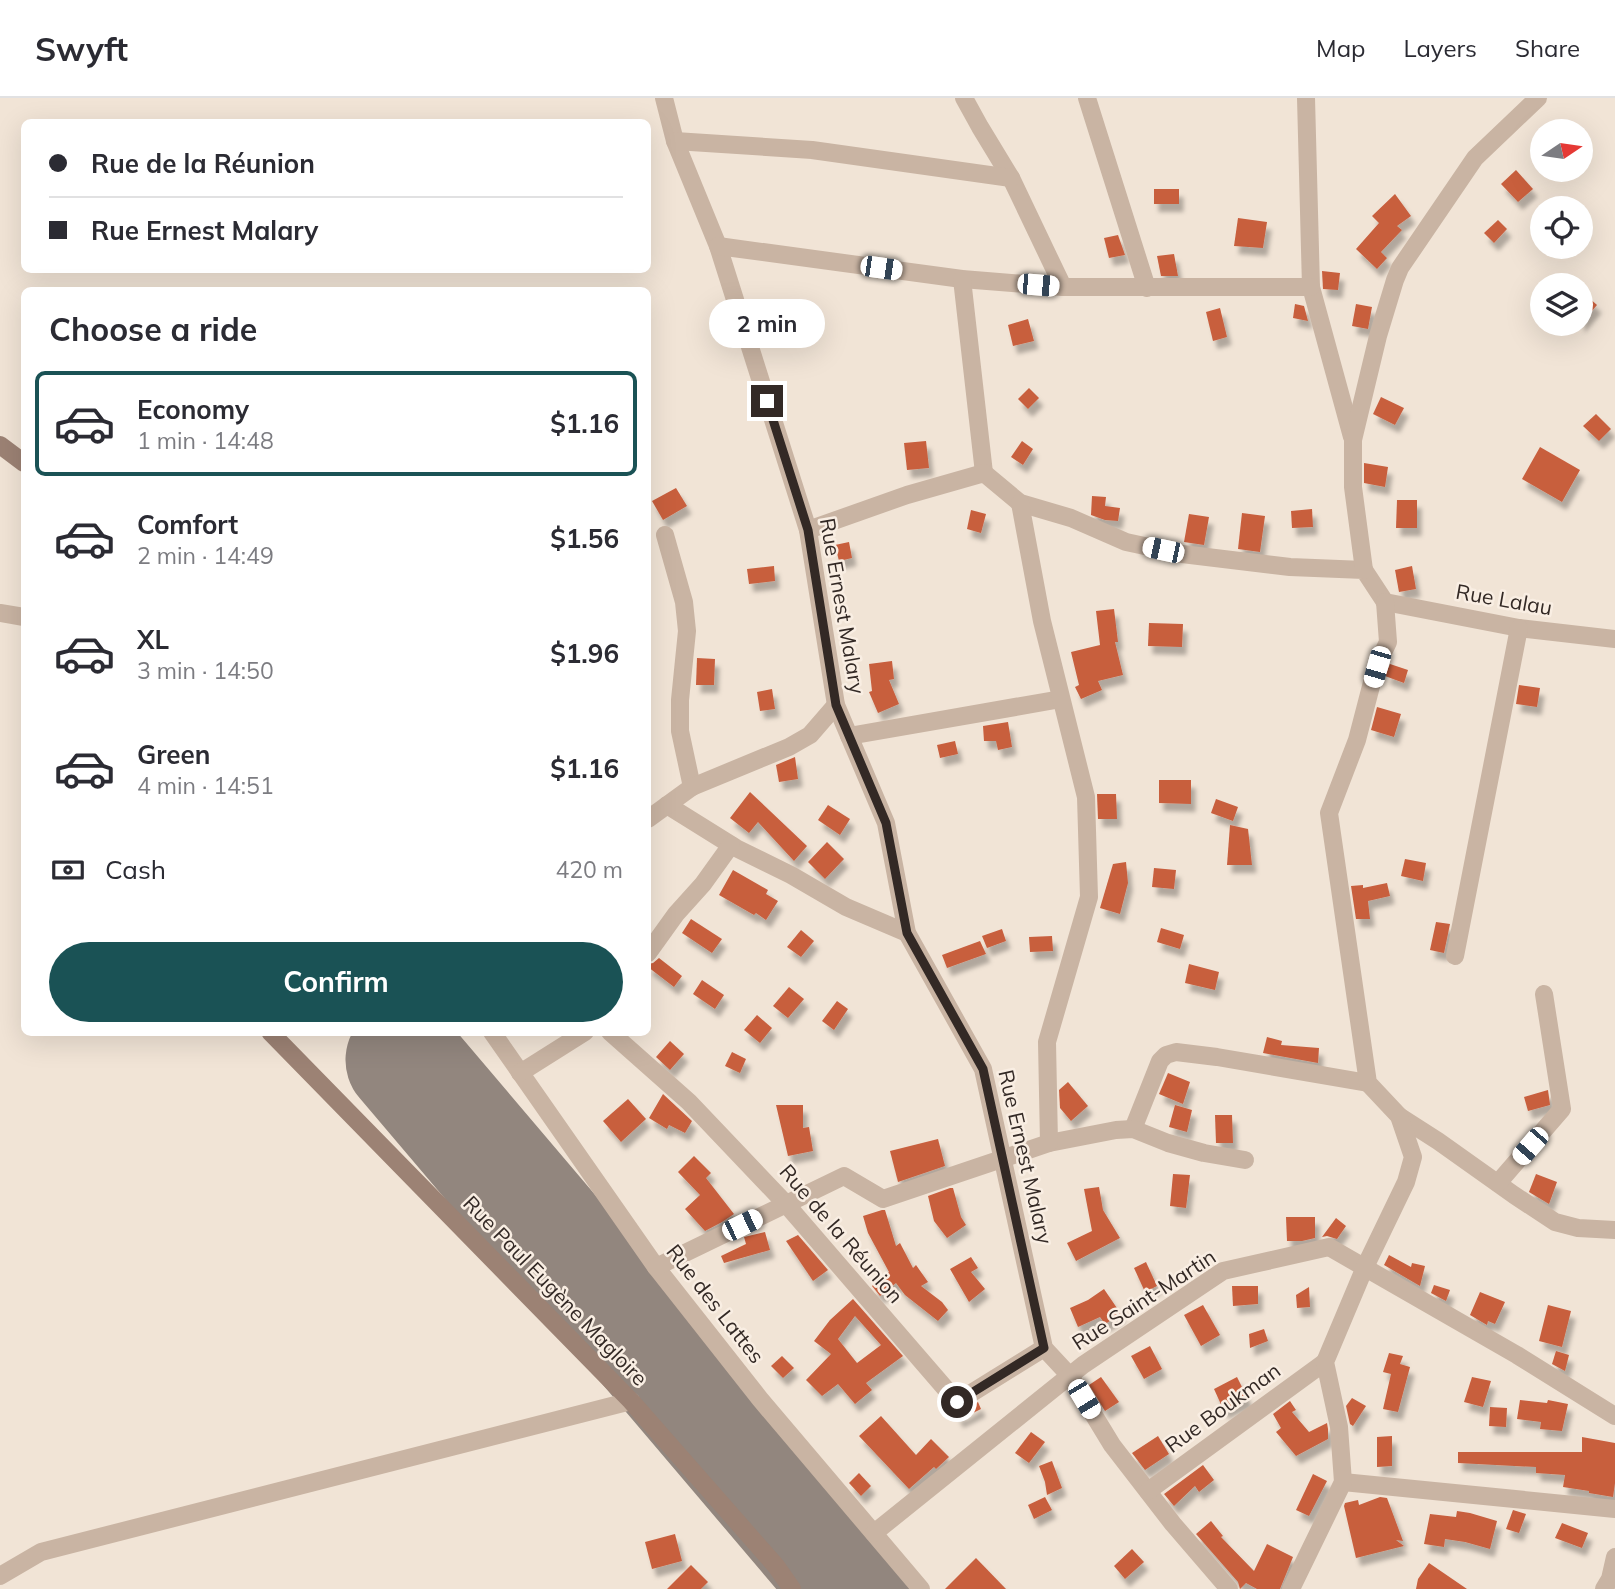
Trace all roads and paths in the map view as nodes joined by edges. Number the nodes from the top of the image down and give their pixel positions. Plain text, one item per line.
1 (664, 98) edge
2 (964, 98) edge
3 (1087, 98) edge
4 (1306, 98) edge
5 (1538, 98) edge
6 (675, 141) junction
7 (1011, 178) junction
8 (718, 246) junction
9 (962, 279) junction
10 (1063, 287) junction
11 (1311, 287) junction
12 (1147, 288) junction
13 (1353, 440) junction
14 (0, 444) edge
15 (21, 461) edge
16 (984, 473) junction
17 (1020, 503) junction
18 (808, 530) junction
19 (665, 535) dead end
20 (1364, 570) junction
21 (1385, 601) junction
22 (0, 613) edge
23 (21, 616) edge
24 (1519, 628) junction
25 (1615, 639) edge
26 (1061, 699) junction
27 (836, 705) junction
28 (849, 736) junction
29 (692, 787) junction
30 (667, 805) junction
31 (651, 817) edge
32 (731, 845) junction
33 (907, 933) junction
34 (651, 949) edge
35 (1455, 956) dead end
36 (1544, 994) dead end
37 (277, 1036) edge
38 (495, 1036) edge
39 (578, 1036) edge
40 (615, 1036) edge
41 (520, 1073) junction
42 (1368, 1083) junction
43 (1399, 1115) junction
44 (1133, 1129) junction
45 (1049, 1143) junction
46 (1003, 1159) junction
47 (1245, 1160) dead end
48 (1498, 1184) junction
49 (786, 1205) junction
50 (1615, 1230) edge
51 (656, 1267) junction
52 (1364, 1267) junction
53 (1044, 1348) junction
54 (1325, 1362) junction
55 (1070, 1376) junction
56 (631, 1401) junction
57 (1615, 1416) edge
58 (1343, 1482) junction
59 (1148, 1491) junction
60 (1615, 1509) edge
61 (874, 1534) junction
62 (1615, 1557) edge
63 (0, 1576) edge
64 (792, 1589) edge
65 (921, 1589) edge
66 (1229, 1589) edge
67 (1291, 1589) edge
68 (1604, 1589) edge

1 - 6 street, Rue Ernest Malary
2 - 7 street
3 - 12 street
4 - 11 street
5 - 13 street
6 - 7 street
6 - 8 street, Rue Ernest Malary
7 - 10 street
8 - 9 street
8 - 18 street, Rue Ernest Malary
9 - 10 street
9 - 16 street
10 - 12 street
11 - 12 street
11 - 13 street
13 - 20 street
14 - 15 main road
16 - 17 street
16 - 18 street
17 - 20 street
17 - 26 street
18 - 27 street, Rue Ernest Malary
19 - 29 street
20 - 21 street
21 - 24 street, Rue Lalau
21 - 42 street
22 - 23 street
24 - 25 street, Rue Lalau
24 - 35 street
26 - 28 street
26 - 45 street
27 - 28 street, Rue Ernest Malary
27 - 29 street
28 - 33 street, Rue Ernest Malary
29 - 30 street
30 - 31 street
30 - 32 street
32 - 33 street
32 - 34 street
33 - 46 street, Rue Ernest Malary
36 - 48 street
37 - 56 main road, Rue Paul Eugène Magloire
38 - 41 street, Rue des Lattes
39 - 41 street
40 - 49 street, Rue de la Réunion
41 - 51 street, Rue des Lattes
42 - 43 street
42 - 44 street
43 - 48 street
43 - 52 street
44 - 45 street
44 - 47 street
45 - 46 street
46 - 49 street
46 - 53 street, Rue Ernest Malary
48 - 50 street
49 - 51 street
49 - 53 street, Rue de la Réunion
51 - 61 street, Rue des Lattes
52 - 54 street
52 - 55 street, Rue Saint-Martin
52 - 57 street, Rue Saint-Martin
53 - 55 street
54 - 58 street
54 - 59 street, Rue Boukman
55 - 59 street
55 - 61 street, Rue Saint-Martin
56 - 63 street
56 - 64 main road, Rue Paul Eugène Magloire
58 - 60 street
58 - 67 street
59 - 66 street
61 - 65 street, Rue des Lattes
62 - 68 street

